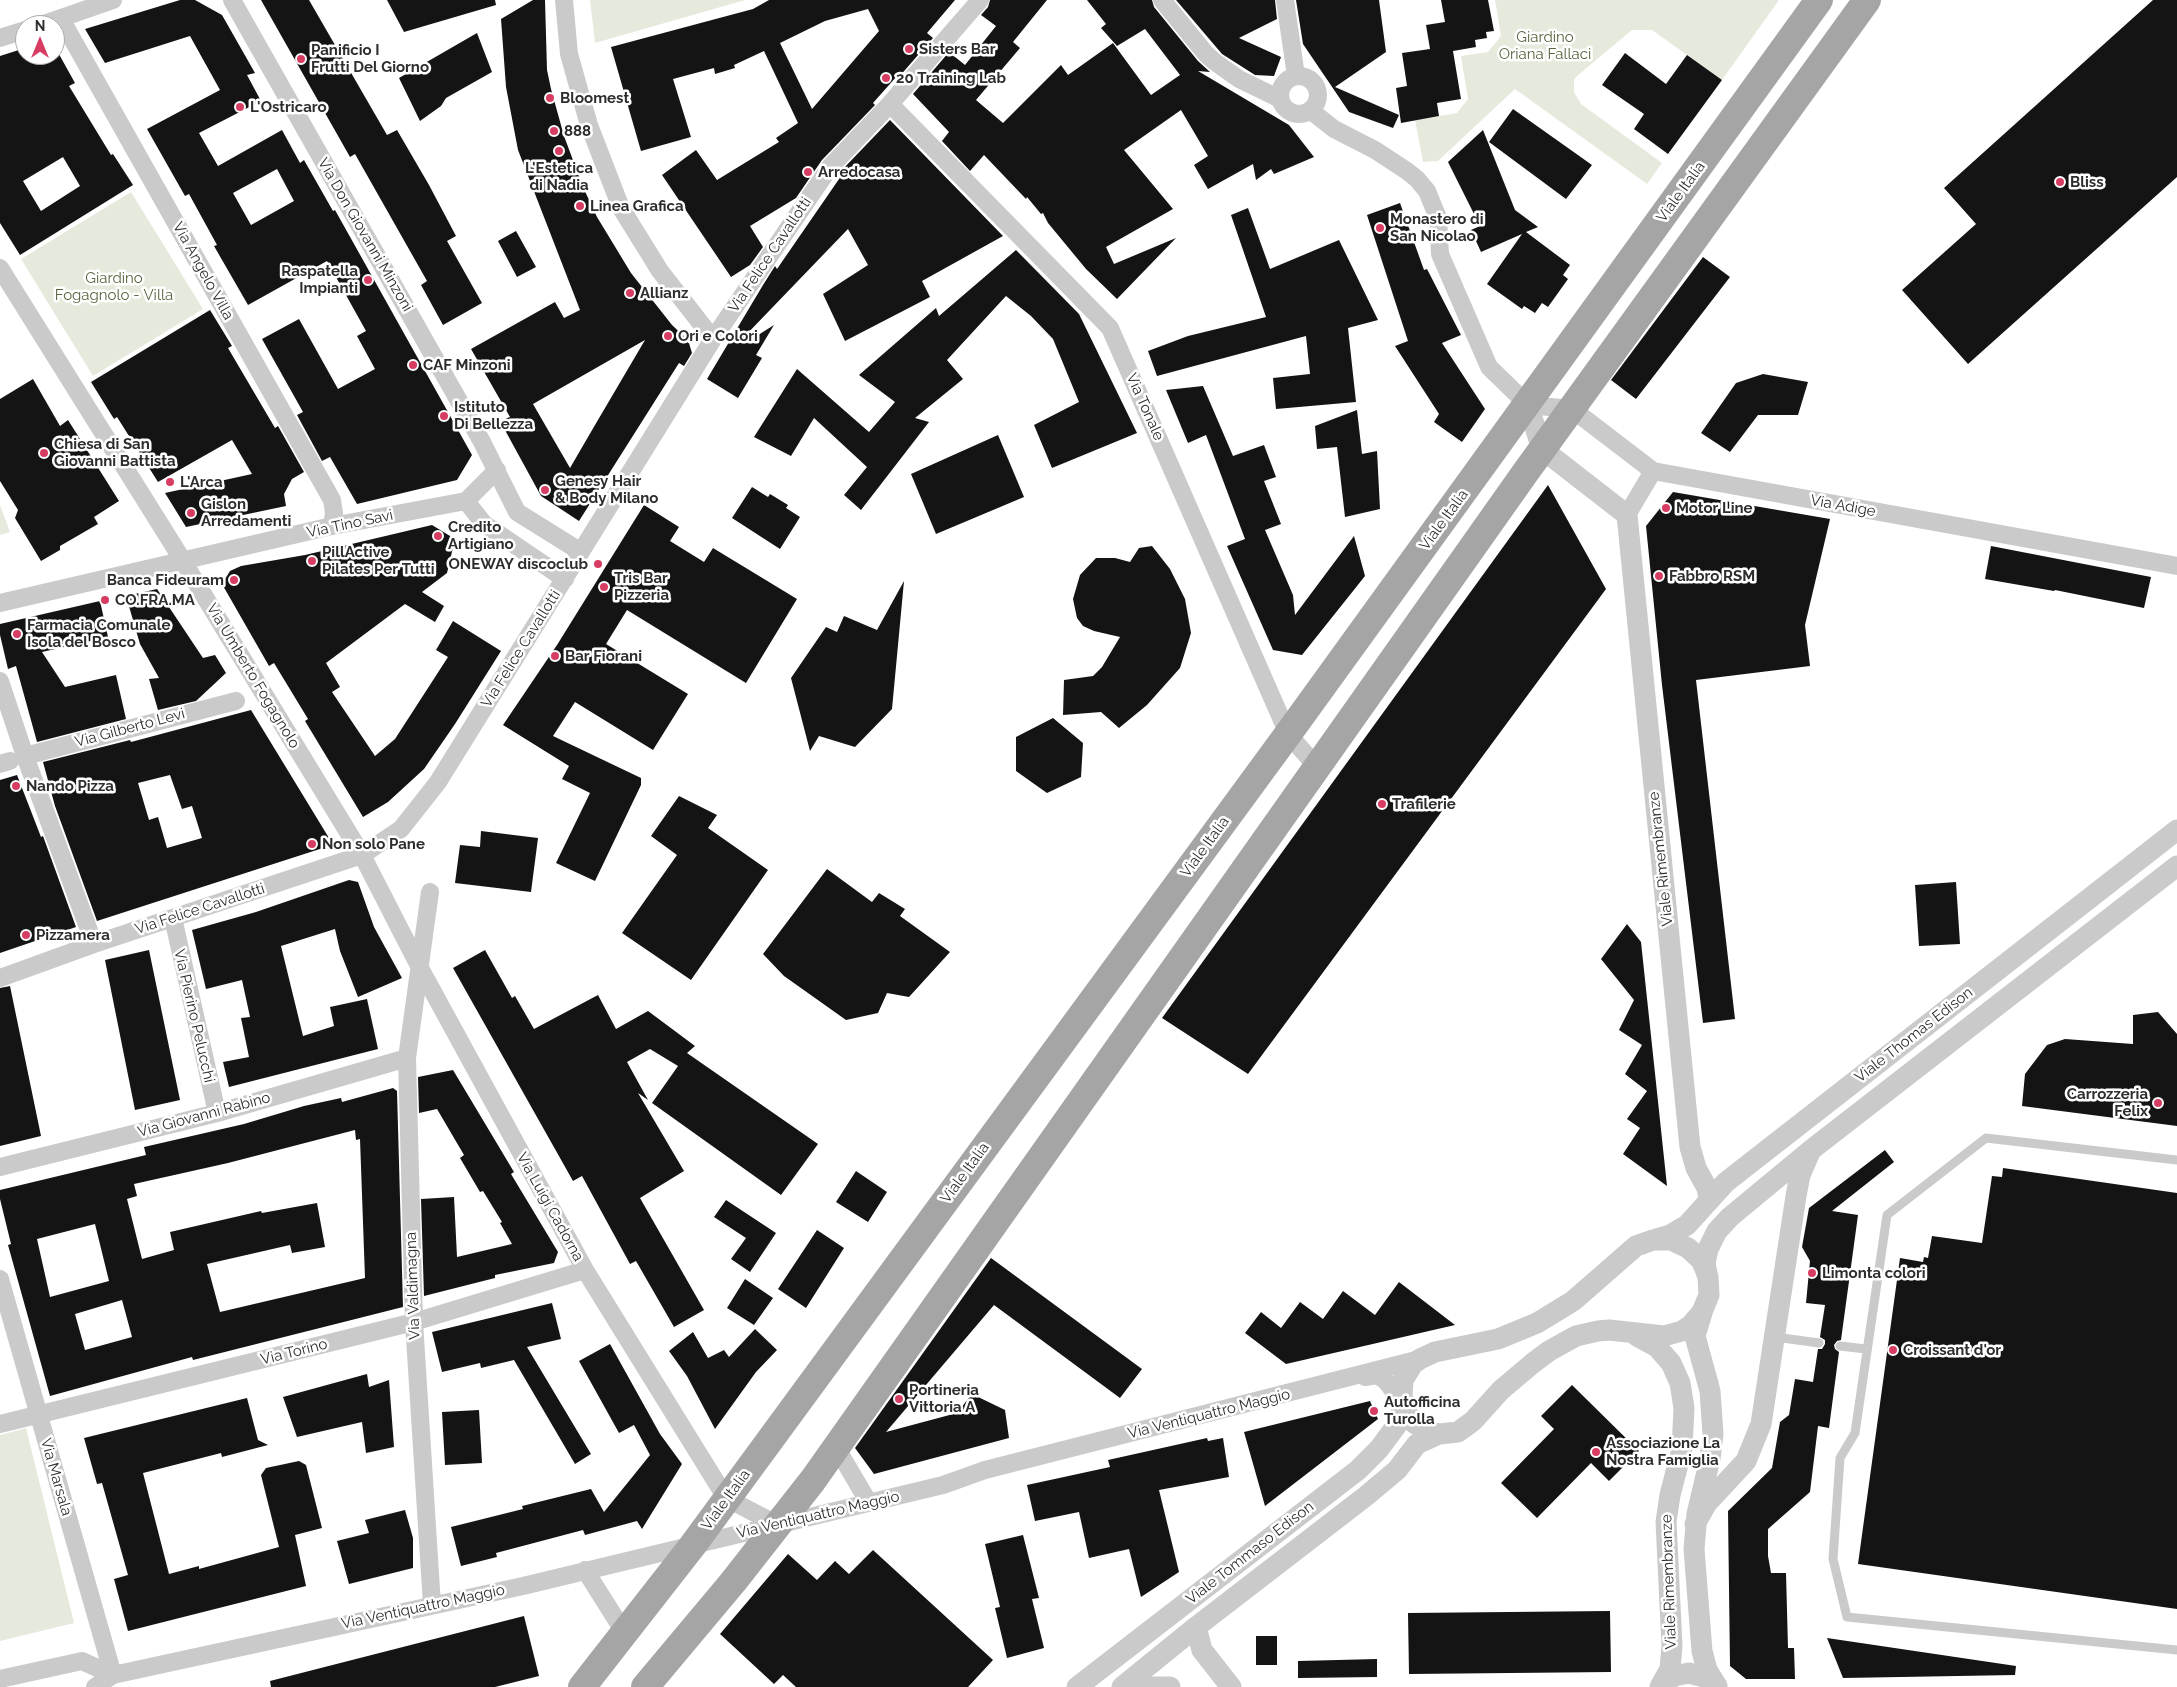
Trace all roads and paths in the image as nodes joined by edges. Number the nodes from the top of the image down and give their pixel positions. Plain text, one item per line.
1 (113, 0) edge
2 (232, 0) edge
3 (564, 0) edge
4 (980, 0) edge
5 (1162, 0) edge
6 (1285, 0) edge
7 (1819, 0) edge
8 (1867, 0) edge
9 (65, 17) edge
10 (65, 28) edge
11 (15, 33) edge
12 (0, 38) edge
13 (1296, 76) junction
14 (1280, 99) junction
15 (890, 104) junction
16 (1310, 110) junction
17 (0, 268) edge
18 (713, 339) junction
19 (1528, 405) junction
20 (1572, 409) junction
21 (1542, 450) junction
22 (496, 470) junction
23 (1653, 471) junction
24 (466, 501) junction
25 (1627, 515) junction
26 (332, 526) junction
27 (581, 552) junction
28 (184, 562) junction
29 (2177, 566) edge
30 (565, 579) junction
31 (0, 603) edge
32 (0, 681) edge
33 (236, 701) dead end
34 (1288, 734) junction
35 (11, 760) edge
36 (1317, 767) junction
37 (2177, 830) edge
38 (362, 855) junction
39 (2177, 866) edge
40 (430, 892) dead end
41 (173, 918) junction
42 (94, 944) junction
43 (420, 968) junction
44 (0, 978) edge
45 (407, 1058) junction
46 (217, 1113) junction
47 (1811, 1150) junction
48 (2177, 1160) edge
49 (0, 1167) edge
50 (1709, 1198) junction
51 (1654, 1240) junction
52 (585, 1270) junction
53 (1708, 1277) junction
54 (0, 1279) edge
55 (1702, 1312) junction
56 (414, 1322) junction
57 (1621, 1330) junction
58 (1773, 1336) junction
59 (1819, 1342) dead end
60 (1840, 1346) dead end
61 (1866, 1350) junction
62 (1420, 1359) junction
63 (1342, 1380) junction
64 (1402, 1403) junction
65 (38, 1416) junction
66 (0, 1424) edge
67 (1440, 1434) junction
68 (836, 1447) junction
69 (1711, 1452) junction
70 (1746, 1461) junction
71 (726, 1498) junction
72 (869, 1503) junction
73 (1695, 1524) junction
74 (778, 1525) junction
75 (693, 1545) junction
76 (586, 1570) junction
77 (432, 1606) junction
78 (1196, 1627) junction
79 (624, 1632) junction
80 (2177, 1650) edge
81 (113, 1675) junction
82 (0, 1679) edge
83 (1660, 1686) edge
84 (1717, 1686) edge
85 (95, 1687) edge
86 (582, 1687) edge
87 (644, 1687) edge
88 (1077, 1687) edge
89 (1122, 1687) edge
90 (1149, 1687) edge
91 (1170, 1687) edge
92 (1231, 1687) edge

1 - 9 street
2 - 22 street, Via Don Giovanni Minzoni
3 - 18 street
4 - 15 street, Via Felice Cavallotti
5 - 14 street
6 - 13 street
7 - 19 main road, Viale Italia
8 - 20 main road
10 - 26 street, Via Angelo Villa
11 - 12 street
13 - 14 street
13 - 16 street
14 - 16 street
15 - 18 street, Via Felice Cavallotti
15 - 34 street, Via Tonale
16 - 19 street
17 - 28 street, Via Umberto Fogagnolo
18 - 27 street, Via Felice Cavallotti
19 - 20 street
19 - 21 street
19 - 34 main road, Viale Italia
20 - 21 main road
20 - 23 street, Via Adige
21 - 25 street
21 - 36 main road
22 - 24 street
22 - 27 street, Via Don Giovanni Minzoni
23 - 25 street
23 - 29 street, Via Adige
24 - 26 street, Via Tino Savi
24 - 30 street
25 - 50 street, Viale Rimembranze
26 - 28 street, Via Tino Savi
27 - 30 street, Via Felice Cavallotti
28 - 31 street, Via Tino Savi
28 - 38 street, Via Umberto Fogagnolo
30 - 38 street, Via Felice Cavallotti
32 - 35 street
33 - 35 street, Via Gilberto Levi
34 - 36 street, Via Tonale
34 - 71 main road, Viale Italia
35 - 42 street
36 - 68 main road
37 - 50 street, Viale Thomas Edison
38 - 41 street, Via Felice Cavallotti
38 - 43 street, Via Luigi Cadorna
39 - 47 street, Viale Thomas Edison
40 - 43 street, Via Valdimagna
41 - 42 street, Via Felice Cavallotti
41 - 46 street, Via Pierino Pelucchi
42 - 44 street, Via Felice Cavallotti
43 - 45 street, Via Valdimagna
43 - 52 street, Via Luigi Cadorna
45 - 46 street, Via Giovanni Rabino
45 - 56 street, Via Valdimagna
46 - 49 street, Via Giovanni Rabino
47 - 53 street, Viale Thomas Edison
47 - 58 street
48 - 61 lane
50 - 51 street, Viale Thomas Edison
51 - 53 street
51 - 62 street, Viale Thomas Edison
52 - 56 street, Via Torino
52 - 71 street, Via Luigi Cadorna
53 - 55 street, Viale Thomas Edison
54 - 65 street, Via Marsala
55 - 57 street
55 - 69 street, Viale Rimembranze
56 - 65 street, Via Torino
56 - 77 street, Via Valdimagna
57 - 67 street, Viale Tommaso Edison
57 - 83 street, Viale Rimembranze
58 - 59 lane
58 - 70 street
60 - 61 lane
61 - 80 lane
62 - 63 street, Via Ventiquattro Maggio
62 - 64 street, Viale Tommaso Edison
63 - 64 street, Via Ventiquattro Maggio
63 - 72 street, Via Ventiquattro Maggio
64 - 67 street
64 - 88 street, Viale Tommaso Edison
65 - 66 street, Via Torino
65 - 81 street, Via Marsala
67 - 78 street, Viale Tommaso Edison
68 - 72 street
68 - 74 main road
69 - 70 street
69 - 73 street, Viale Rimembranze
70 - 73 street
71 - 74 street
71 - 75 main road, Viale Italia
72 - 74 street, Via Ventiquattro Maggio
73 - 84 street, Viale Rimembranze
74 - 75 street, Via Ventiquattro Maggio
74 - 87 main road
75 - 76 street, Via Ventiquattro Maggio
75 - 79 main road, Viale Italia
76 - 77 street, Via Ventiquattro Maggio
76 - 79 street
77 - 81 street, Via Ventiquattro Maggio
78 - 89 street, Viale Tommaso Edison
78 - 92 street
79 - 86 main road, Viale Italia
81 - 82 street
81 - 85 street, Via Ventiquattro Maggio
83 - 84 street
90 - 91 street

